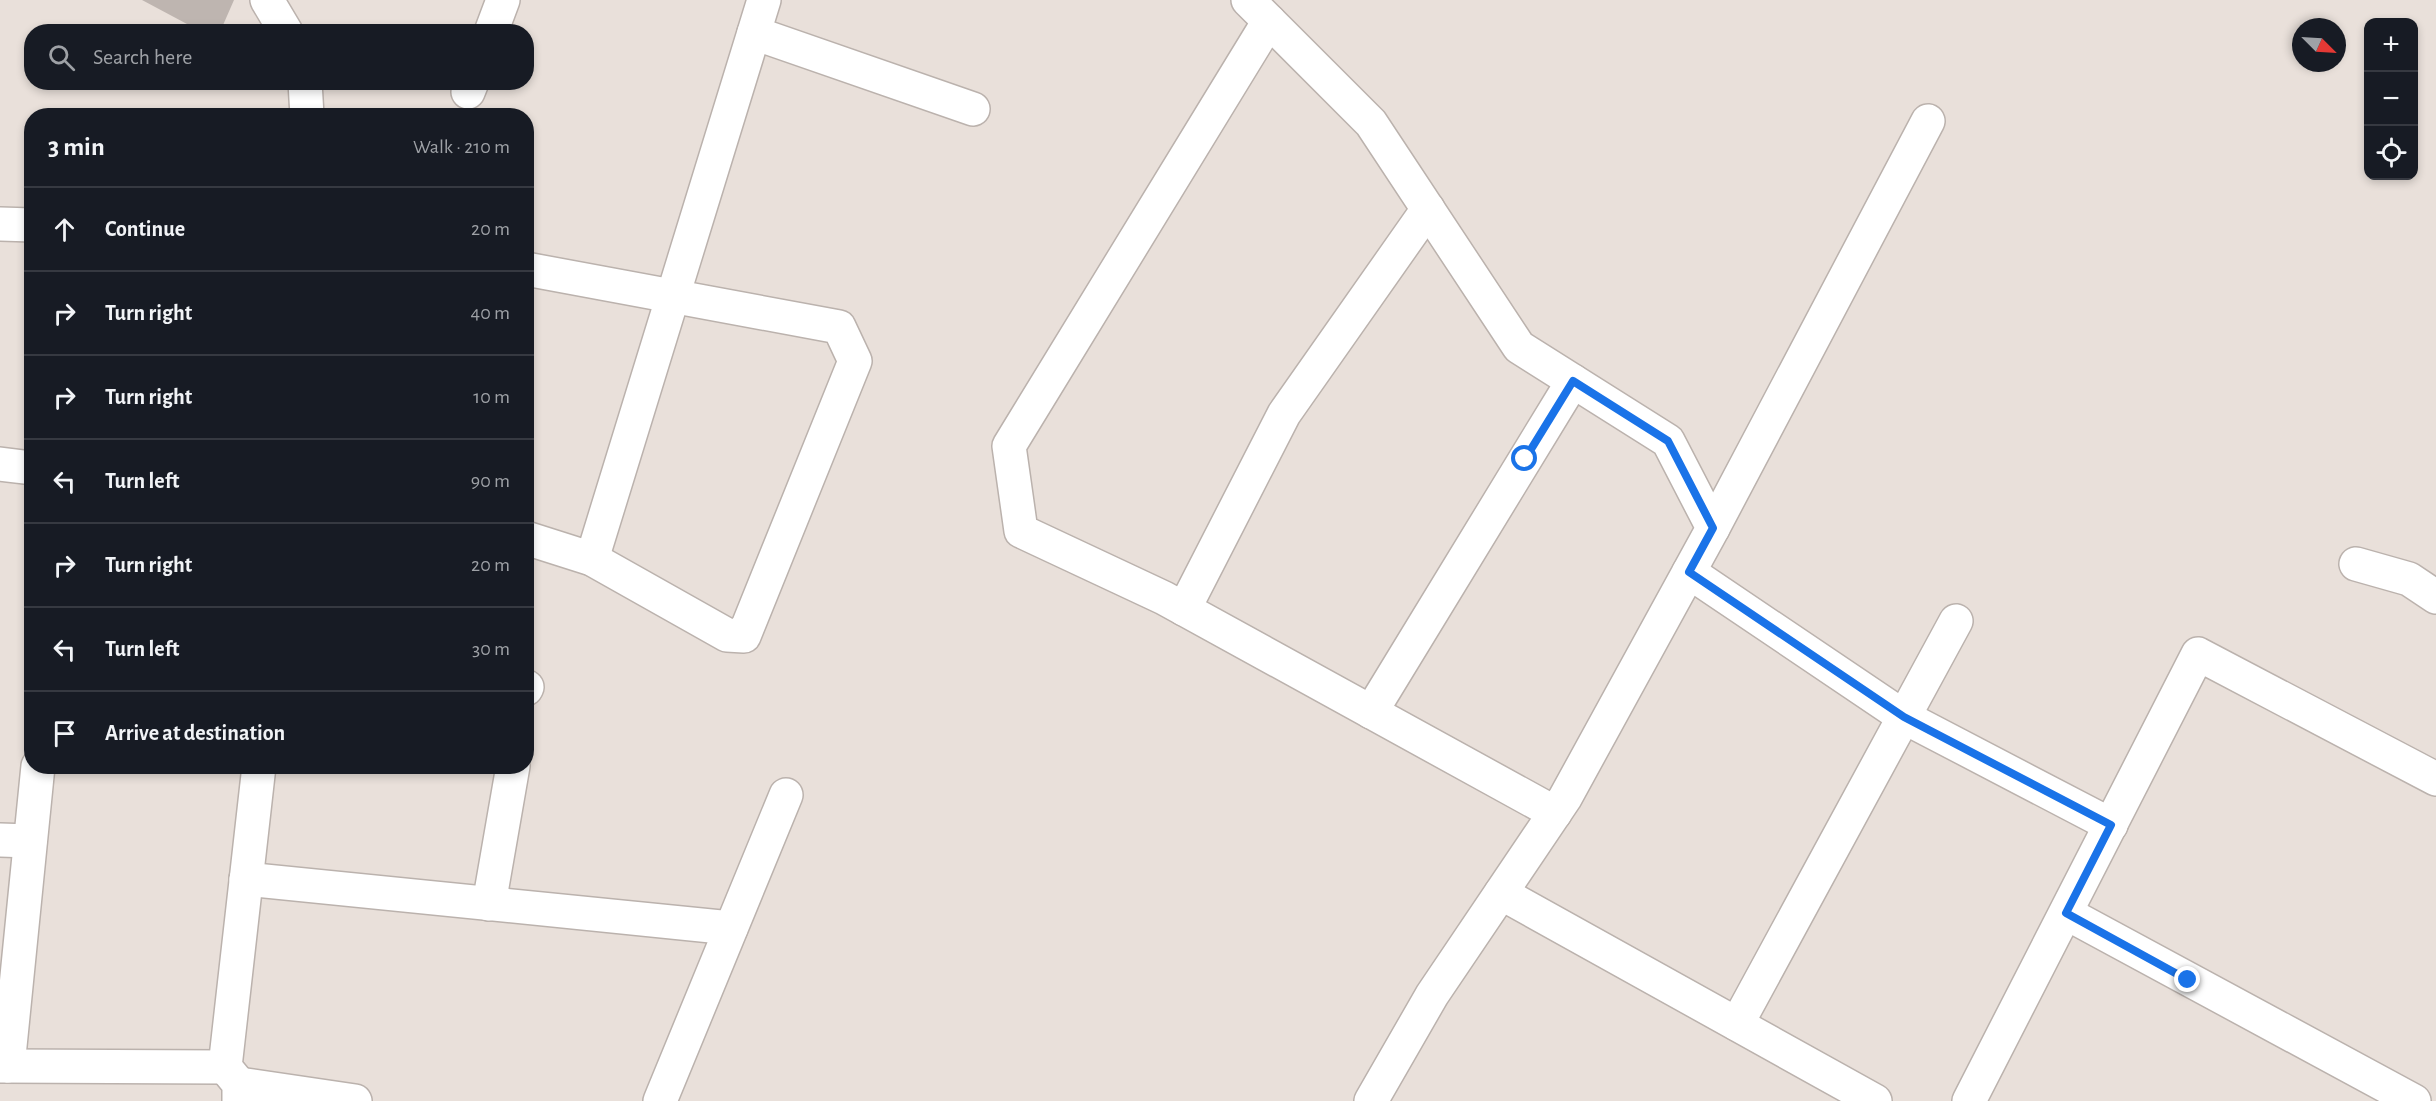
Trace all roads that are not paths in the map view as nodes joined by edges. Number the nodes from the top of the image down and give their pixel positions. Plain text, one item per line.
1 (267, 0) edge
2 (503, 0) edge
3 (764, 0) edge
4 (1258, 11) edge
5 (281, 24) edge
6 (494, 24) edge
7 (754, 33) junction
8 (305, 90) edge
9 (307, 108) edge
10 (973, 110) dead end
11 (1928, 121) dead end
12 (1428, 209) junction
13 (0, 224) edge
14 (24, 225) edge
15 (534, 270) edge
16 (672, 296) junction
17 (1573, 381) junction
18 (0, 464) edge
19 (24, 467) edge
20 (1713, 528) junction
21 (534, 541) edge
22 (592, 559) junction
23 (2356, 564) dead end
24 (1689, 572) junction
25 (2436, 597) edge
26 (1184, 609) junction
27 (1956, 621) dead end
28 (1371, 712) junction
29 (1904, 717) junction
30 (36, 774) edge
31 (258, 774) edge
32 (512, 774) edge
33 (2436, 779) edge
34 (786, 795) dead end
35 (1555, 813) junction
36 (2111, 825) junction
37 (15, 840) edge
38 (246, 879) junction
39 (1501, 893) junction
40 (489, 904) junction
41 (2066, 913) junction
42 (731, 928) junction
43 (1737, 1024) junction
44 (4, 1066) edge
45 (234, 1084) edge
46 (355, 1101) edge
47 (660, 1101) edge
48 (1371, 1101) edge
49 (1875, 1101) edge
50 (1969, 1101) edge
51 (2414, 1101) edge

1 - 5 street
2 - 6 street
3 - 7 street
4 - 12 street
4 - 26 street
7 - 10 street
7 - 16 street
8 - 9 street
11 - 20 street
12 - 17 street
12 - 26 street
13 - 14 street
15 - 16 street
16 - 22 street
16 - 22 street
17 - 20 street
17 - 28 street
18 - 19 street
20 - 24 street
21 - 22 street
23 - 25 street
24 - 29 street
24 - 35 street
26 - 28 street
27 - 29 street
28 - 35 street
29 - 36 street
29 - 43 street
30 - 37 street
31 - 38 street
32 - 40 street
33 - 36 street
34 - 42 street
35 - 39 street
36 - 41 street
37 - 44 street
38 - 40 street
38 - 45 street
39 - 43 street
39 - 48 street
40 - 42 street
41 - 50 street
41 - 51 street
42 - 47 street
43 - 49 street
44 - 45 street
45 - 46 street

